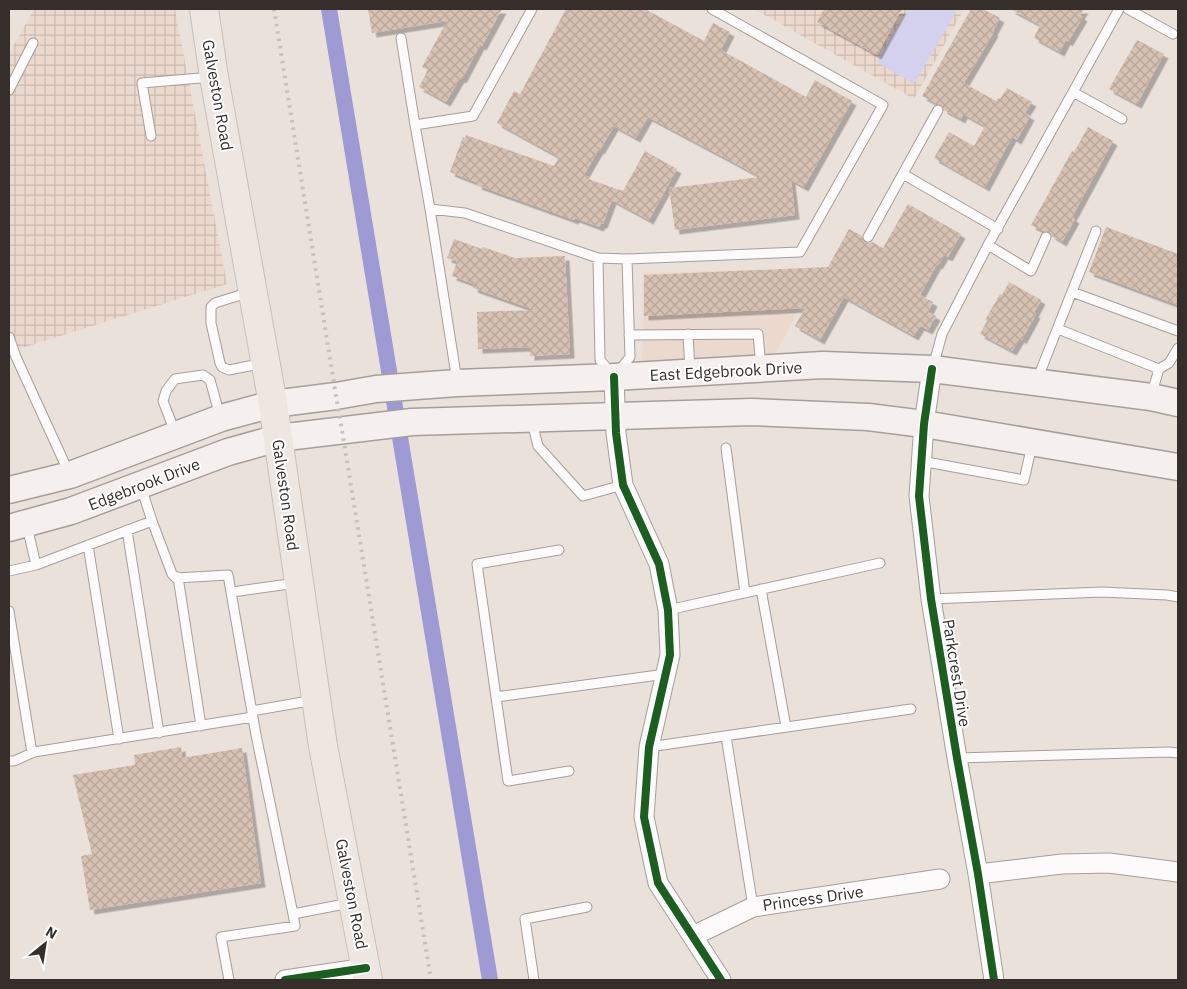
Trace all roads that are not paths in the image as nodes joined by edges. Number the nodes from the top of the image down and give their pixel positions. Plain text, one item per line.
1 (204, 9) edge
2 (532, 9) edge
3 (712, 9) edge
4 (1119, 9) edge
5 (1128, 9) edge
6 (1173, 34) dead end
7 (401, 38) dead end
8 (33, 44) dead end
9 (214, 77) junction
10 (9, 90) edge
11 (1073, 92) junction
12 (938, 110) dead end
13 (1122, 119) dead end
14 (415, 125) junction
15 (151, 136) dead end
16 (903, 174) junction
17 (430, 209) junction
18 (998, 229) junction
19 (1096, 231) dead end
20 (868, 237) dead end
21 (1046, 237) dead end
22 (988, 246) junction
23 (598, 258) junction
24 (627, 259) junction
25 (253, 292) junction
26 (1072, 292) junction
27 (1058, 329) junction
28 (1178, 331) edge
29 (688, 334) junction
30 (629, 335) junction
31 (9, 337) edge
32 (1178, 348) edge
33 (266, 363) junction
34 (222, 367) junction
35 (761, 369) junction
36 (932, 369) junction
37 (1159, 369) junction
38 (690, 373) junction
39 (614, 377) junction
40 (210, 380) junction
41 (1036, 382) junction
42 (457, 383) junction
43 (1151, 397) junction
44 (1178, 402) edge
45 (273, 404) junction
46 (615, 415) junction
47 (221, 418) junction
48 (532, 418) junction
49 (924, 424) junction
50 (176, 435) junction
51 (278, 438) junction
52 (1032, 442) junction
53 (726, 448) dead end
54 (921, 461) junction
55 (1178, 467) edge
56 (70, 476) junction
57 (141, 484) junction
58 (623, 485) junction
59 (14, 489) edge
60 (152, 521) junction
61 (18, 526) edge
62 (127, 530) junction
63 (88, 545) junction
64 (558, 550) dead end
65 (880, 563) dead end
66 (36, 565) junction
67 (9, 571) edge
68 (178, 577) junction
69 (299, 582) junction
70 (761, 590) junction
71 (232, 592) junction
72 (745, 593) junction
73 (1178, 597) edge
74 (931, 599) junction
75 (9, 610) edge
76 (668, 610) junction
77 (666, 674) junction
78 (496, 696) junction
79 (315, 700) junction
80 (911, 709) dead end
81 (253, 714) junction
82 (201, 726) junction
83 (786, 727) junction
84 (159, 733) junction
85 (726, 736) junction
86 (120, 739) junction
87 (649, 747) junction
88 (32, 753) junction
89 (1178, 753) edge
90 (957, 758) junction
91 (9, 761) edge
92 (569, 771) dead end
93 (1178, 872) edge
94 (978, 874) junction
95 (940, 879) dead end
96 (353, 902) junction
97 (587, 907) dead end
98 (753, 907) junction
99 (293, 914) junction
100 (693, 936) junction
101 (367, 974) edge
102 (229, 980) edge
103 (285, 980) edge
104 (534, 980) edge
105 (720, 980) edge
106 (994, 980) edge

1 - 9 main road, Galveston Road
2 - 14 lane
3 - 24 lane
4 - 11 lane
5 - 6 lane
7 - 14 lane
8 - 10 lane
9 - 15 lane
9 - 25 main road, Galveston Road
11 - 13 lane
11 - 18 lane
12 - 16 lane
14 - 17 lane
16 - 18 lane
16 - 20 lane
17 - 23 lane
17 - 42 lane
18 - 22 lane
19 - 26 lane
21 - 22 lane
22 - 36 lane
23 - 24 lane
23 - 39 lane
24 - 30 lane
25 - 33 main road, Galveston Road
25 - 34 lane
26 - 27 lane
26 - 28 lane
27 - 37 lane
27 - 41 lane
29 - 30 lane
29 - 35 lane
29 - 38 lane
30 - 39 lane
31 - 56 lane
32 - 37 lane
33 - 34 lane
33 - 45 main road, Galveston Road
34 - 40 lane
35 - 36 main road, East Edgebrook Drive
35 - 38 main road, East Edgebrook Drive
36 - 41 main road, East Edgebrook Drive
36 - 49 street, Parkcrest Drive
37 - 43 lane
38 - 39 main road, East Edgebrook Drive
39 - 42 main road, East Edgebrook Drive
39 - 46 street
40 - 47 lane
40 - 50 lane
41 - 43 main road, East Edgebrook Drive
42 - 45 main road, East Edgebrook Drive
43 - 44 main road, East Edgebrook Drive
45 - 47 main road
45 - 51 main road, Galveston Road
46 - 48 main road
46 - 49 main road
46 - 58 street
47 - 50 main road
48 - 51 main road
48 - 58 lane
49 - 52 main road
49 - 54 street, Parkcrest Drive
50 - 56 main road
51 - 57 main road, Edgebrook Drive
51 - 69 main road, Galveston Road
52 - 54 lane
52 - 55 main road
53 - 72 lane
54 - 74 street, Parkcrest Drive
56 - 59 main road
57 - 60 lane
57 - 61 main road, Edgebrook Drive
58 - 76 street
59 - 61 main road
60 - 62 lane
60 - 68 lane
61 - 66 lane
62 - 63 lane
62 - 84 lane
63 - 66 lane
63 - 86 lane
64 - 78 lane
65 - 70 lane
66 - 67 lane
68 - 71 lane
68 - 82 lane
69 - 71 lane
69 - 79 main road, Galveston Road
70 - 72 lane
70 - 83 lane
71 - 81 lane
72 - 76 lane
73 - 74 lane
74 - 90 street, Parkcrest Drive
75 - 88 lane
76 - 77 street
77 - 78 lane
77 - 87 street
78 - 92 lane
79 - 81 lane
79 - 96 main road, Galveston Road
80 - 83 lane
81 - 82 lane
81 - 99 lane
82 - 84 lane
83 - 85 lane
84 - 86 lane
85 - 87 lane
85 - 98 lane
86 - 88 lane
87 - 100 street
88 - 91 lane
89 - 90 lane
90 - 94 street, Parkcrest Drive
93 - 94 street
94 - 106 street, Parkcrest Drive
95 - 98 street, Princess Drive
96 - 99 lane
96 - 101 main road, Galveston Road
97 - 104 lane
98 - 100 street, Princess Drive
99 - 102 lane
100 - 105 street
101 - 103 street

